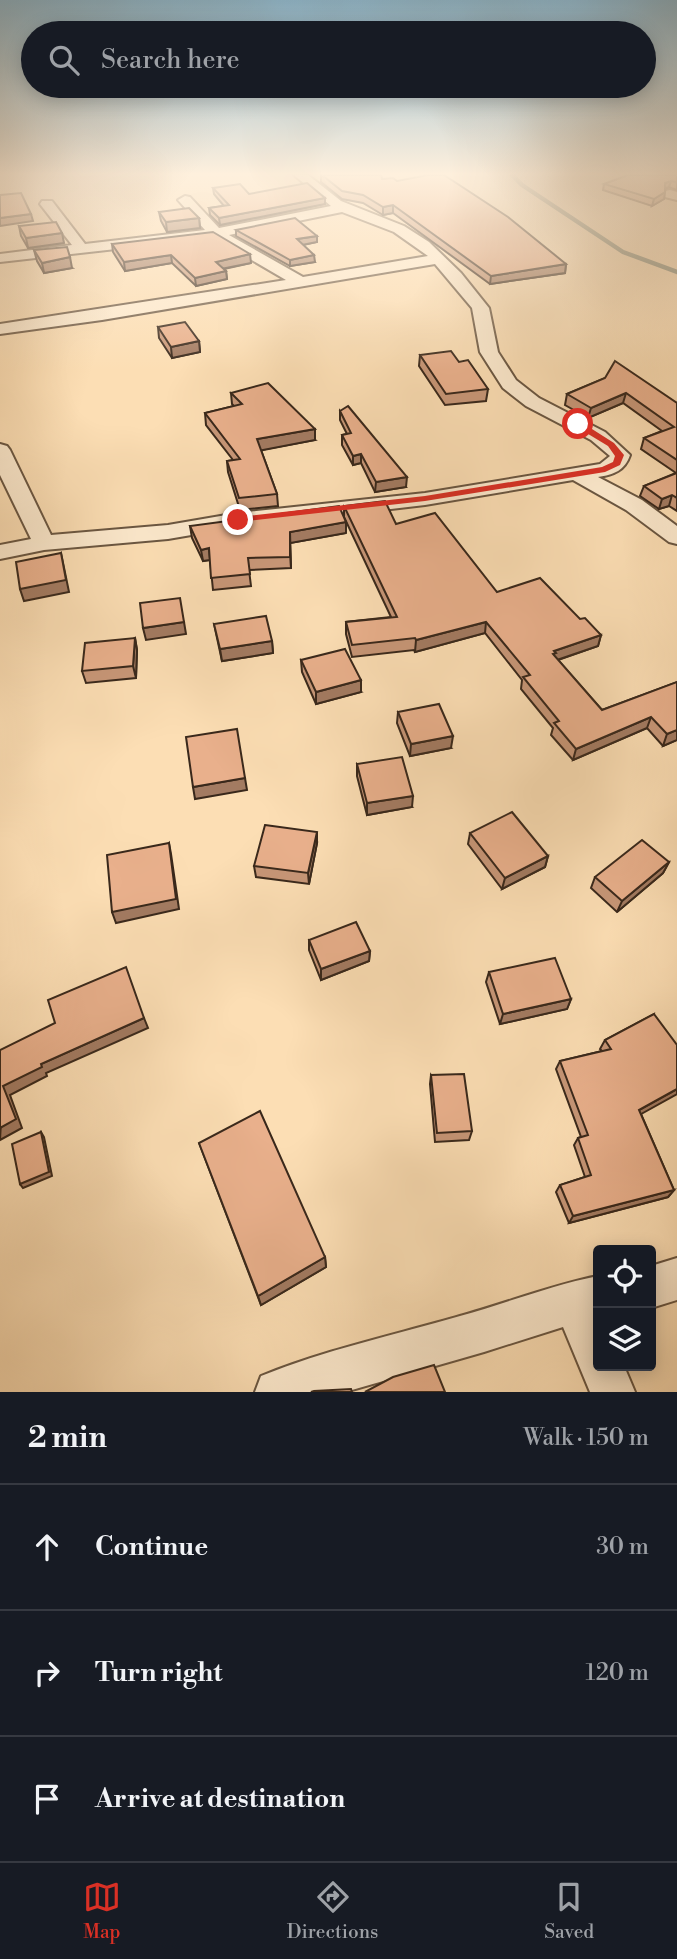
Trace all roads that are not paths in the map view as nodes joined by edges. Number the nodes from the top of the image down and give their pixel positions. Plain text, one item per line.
1 (75, 240) edge
2 (153, 240) edge
3 (228, 240) edge
4 (415, 240) edge
5 (81, 248) junction
6 (0, 258) edge
7 (438, 259) junction
8 (297, 280) junction
9 (0, 328) edge
10 (0, 450) edge
11 (576, 472) junction
12 (677, 537) edge
13 (44, 543) junction
14 (0, 552) edge
15 (677, 1279) edge
16 (656, 1285) edge
17 (585, 1299) edge
18 (593, 1336) edge
19 (603, 1371) edge
20 (277, 1392) edge
21 (613, 1392) edge

1 - 5 street
2 - 5 street
3 - 8 street
4 - 7 street
5 - 6 street
7 - 8 street
7 - 11 street
8 - 9 street
10 - 13 street
11 - 12 street
11 - 13 street
13 - 14 street
15 - 16 street
17 - 18 street
17 - 20 street
19 - 21 street

